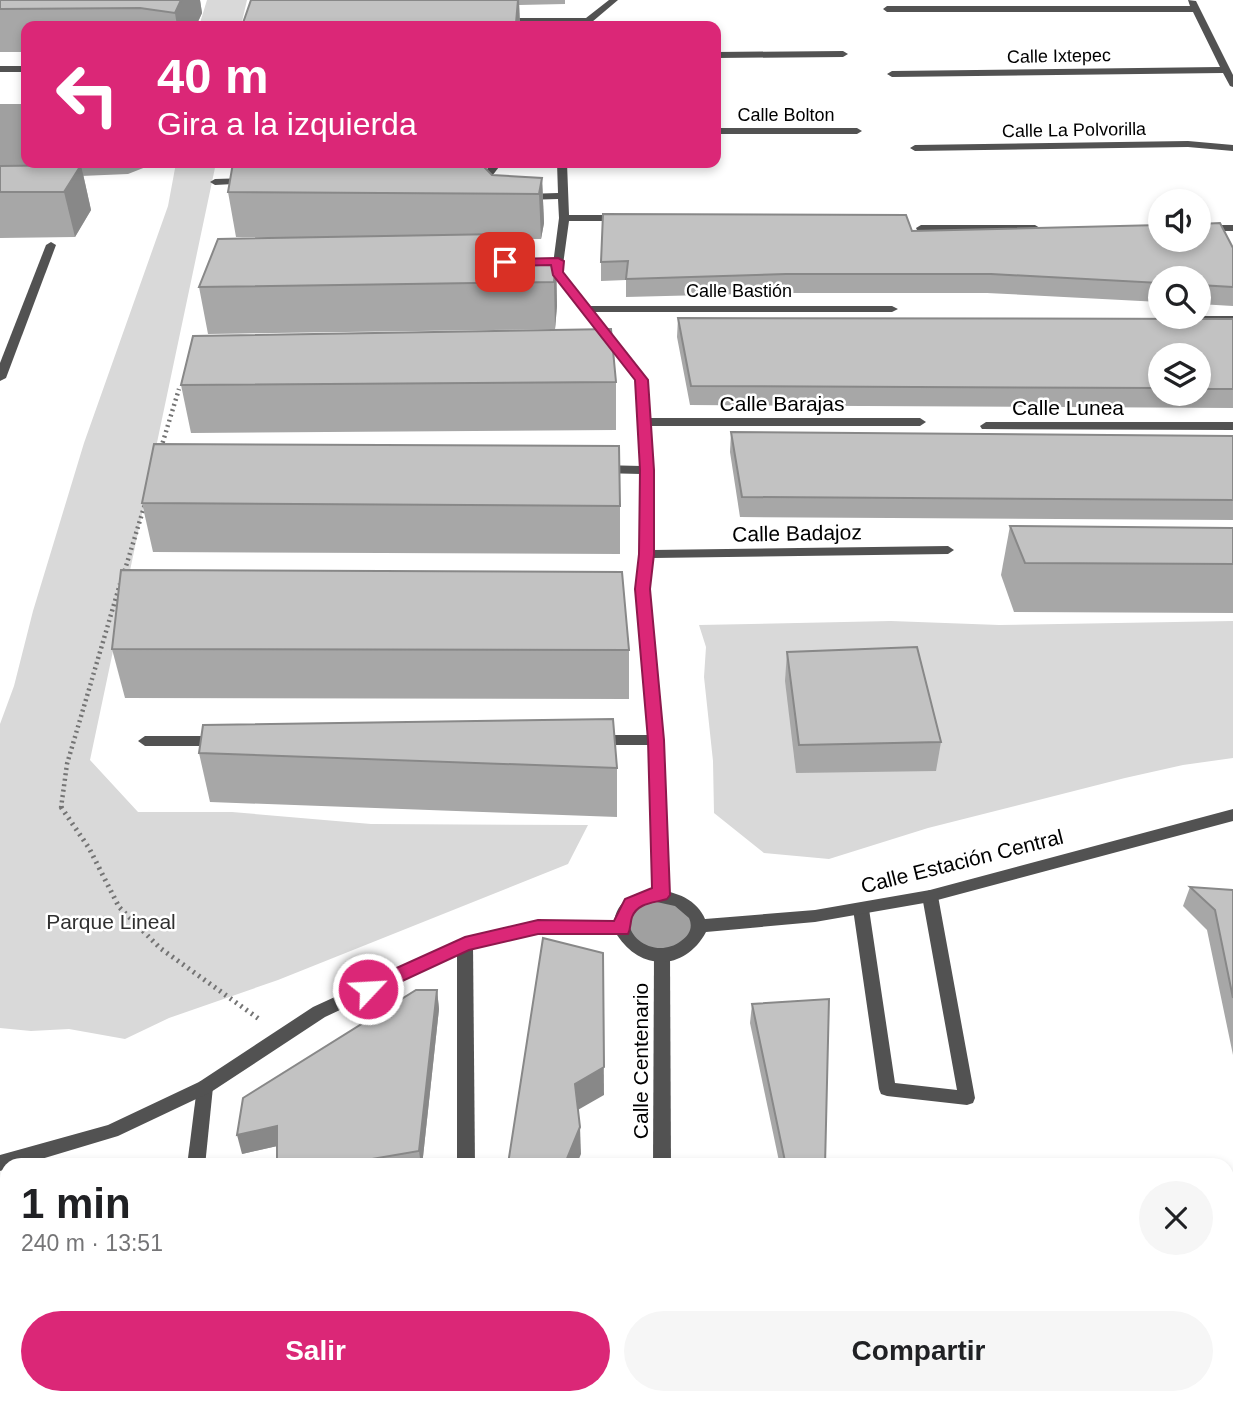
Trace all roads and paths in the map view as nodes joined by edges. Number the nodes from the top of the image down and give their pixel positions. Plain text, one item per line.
1 (614, 0) edge
2 (1194, 4) edge
3 (887, 9) dead end
4 (589, 21) edge
5 (844, 54) dead end
6 (721, 55) edge
7 (0, 69) edge
8 (21, 69) edge
9 (1226, 70) junction
10 (892, 74) dead end
11 (1233, 84) edge
12 (721, 131) edge
13 (857, 131) dead end
14 (915, 148) dead end
15 (1233, 148) edge
16 (495, 168) edge
17 (562, 168) edge
18 (472, 178) edge
19 (255, 181) edge
20 (215, 182) dead end
21 (512, 195) edge
22 (562, 196) junction
23 (564, 218) junction
24 (632, 218) edge
25 (921, 228) edge
26 (1041, 228) edge
27 (1211, 228) edge
28 (1233, 228) edge
29 (51, 246) dead end
30 (586, 309) junction
31 (892, 309) dead end
32 (1211, 319) edge
33 (1233, 319) edge
34 (0, 378) edge
35 (644, 422) junction
36 (920, 422) dead end
37 (986, 426) dead end
38 (1233, 426) edge
39 (591, 469) edge
40 (647, 470) junction
41 (948, 550) dead end
42 (647, 554) junction
43 (587, 740) edge
44 (656, 740) junction
45 (145, 741) dead end
46 (228, 741) edge
47 (1233, 815) edge
48 (661, 895) junction
49 (930, 896) junction
50 (861, 909) junction
51 (698, 926) junction
52 (621, 929) junction
53 (465, 944) junction
54 (662, 956) junction
55 (205, 1087) junction
56 (18, 1158) edge
57 (197, 1158) edge
58 (466, 1158) edge
59 (662, 1158) edge

1 - 4 street
2 - 3 street
2 - 9 street
5 - 6 street
7 - 8 street
9 - 10 street, Calle Ixtepec
9 - 11 street
12 - 13 street, Calle Bolton
14 - 15 street, Calle La Polvorilla
16 - 18 street
17 - 22 street
19 - 20 street
21 - 22 street
22 - 23 street
23 - 24 street
23 - 30 street
25 - 26 street
27 - 28 street
29 - 34 street
30 - 31 street, Calle Bastión
30 - 35 street
32 - 33 street
35 - 36 street, Calle Barajas
35 - 40 street
37 - 38 street, Calle Lunea
39 - 40 street
40 - 42 street
41 - 42 street, Calle Badajoz
42 - 44 street
43 - 44 street
44 - 48 street
45 - 46 street
47 - 49 street, Calle Estación Central
48 - 51 street
48 - 52 street
49 - 50 street, Calle Estación Central
49 - 50 street
50 - 51 street, Calle Estación Central
51 - 54 street
52 - 53 street
52 - 54 street
53 - 55 street
53 - 58 street
54 - 59 street, Calle Centenario
55 - 56 street
55 - 57 street

